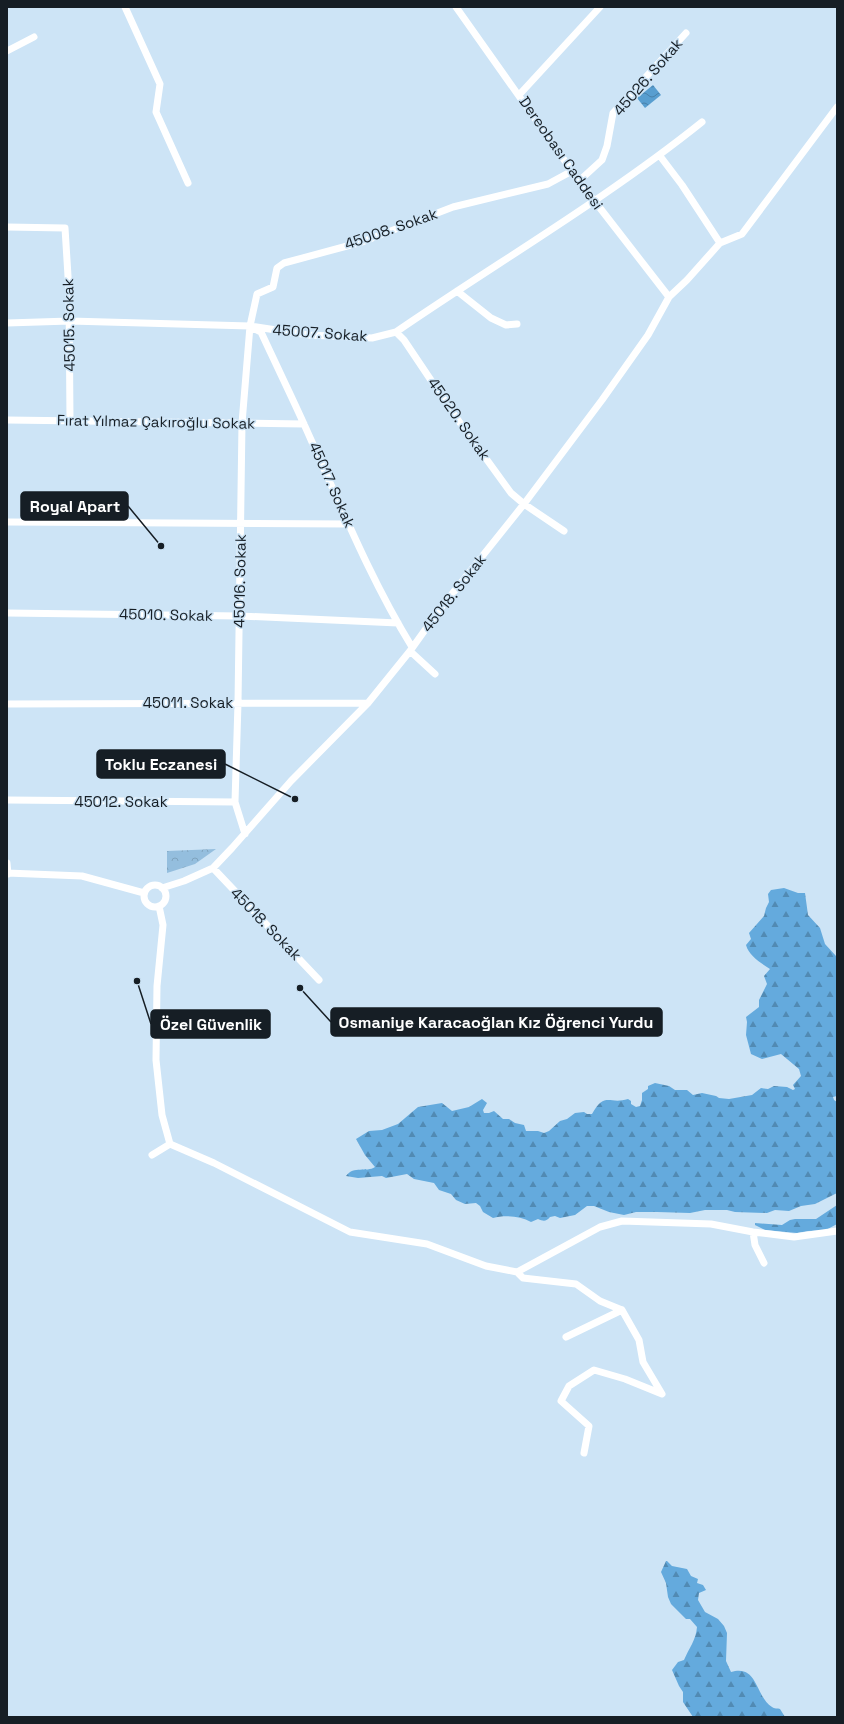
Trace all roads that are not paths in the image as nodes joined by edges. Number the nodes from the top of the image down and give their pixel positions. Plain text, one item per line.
1 (125, 7) edge
2 (456, 7) edge
3 (600, 7) edge
4 (686, 33) dead end
5 (34, 37) dead end
6 (7, 51) edge
7 (519, 95) junction
8 (837, 107) edge
9 (702, 122) dead end
10 (660, 156) junction
11 (572, 171) junction
12 (579, 181) junction
13 (188, 182) dead end
14 (594, 201) junction
15 (7, 226) edge
16 (720, 242) junction
17 (457, 290) junction
18 (669, 297) junction
19 (70, 320) junction
20 (7, 323) edge
21 (517, 324) dead end
22 (250, 326) junction
23 (396, 332) junction
24 (7, 420) edge
25 (70, 421) junction
26 (242, 424) junction
27 (304, 424) junction
28 (524, 504) junction
29 (7, 522) edge
30 (241, 523) junction
31 (349, 524) junction
32 (564, 531) dead end
33 (7, 613) edge
34 (240, 616) junction
35 (398, 623) junction
36 (411, 649) junction
37 (435, 674) dead end
38 (238, 703) junction
39 (368, 703) junction
40 (7, 704) edge
41 (7, 800) edge
42 (235, 802) junction
43 (245, 834) junction
44 (7, 863) edge
45 (213, 868) junction
46 (8, 874) edge
47 (162, 888) junction
48 (144, 893) junction
49 (159, 906) junction
50 (319, 980) dead end
51 (170, 1144) junction
52 (152, 1155) dead end
53 (837, 1231) edge
54 (753, 1232) junction
55 (764, 1263) dead end
56 (517, 1272) junction
57 (622, 1310) junction
58 (566, 1337) dead end
59 (584, 1453) dead end

1 - 13 street
2 - 7 street, Dereobası Caddesi
3 - 7 street
4 - 12 street, 45026. Sokak
5 - 6 street
7 - 11 street, Dereobası Caddesi
8 - 16 street
9 - 10 street, 45007. Sokak
10 - 14 street, 45007. Sokak
10 - 16 street
11 - 12 street, Dereobası Caddesi
11 - 22 street, 45008. Sokak
12 - 14 street, Dereobası Caddesi
14 - 17 street, 45007. Sokak
14 - 18 street, Dereobası Caddesi
15 - 19 street, 45015. Sokak
16 - 18 street, 45018. Sokak
17 - 21 street
17 - 23 street, 45007. Sokak
18 - 28 street, 45018. Sokak
19 - 20 street, 45007. Sokak
19 - 22 street, 45007. Sokak
19 - 25 street, 45015. Sokak
22 - 23 street, 45007. Sokak
22 - 26 street, 45016. Sokak
22 - 27 street, 45017. Sokak
23 - 28 street, 45020. Sokak
24 - 25 street, Fırat Yılmaz Çakıroğlu Sokak
25 - 26 street, Fırat Yılmaz Çakıroğlu Sokak
26 - 27 street, Fırat Yılmaz Çakıroğlu Sokak
26 - 30 street, 45016. Sokak
27 - 31 street, 45017. Sokak
28 - 32 street, 45020. Sokak
28 - 36 street, 45018. Sokak
29 - 30 street
30 - 31 street
30 - 34 street, 45016. Sokak
31 - 35 street, 45017. Sokak
33 - 34 street, 45010. Sokak
34 - 35 street, 45010. Sokak
34 - 38 street, 45016. Sokak
35 - 36 street, 45017. Sokak
36 - 37 street, 45017. Sokak
36 - 39 street, 45018. Sokak
38 - 39 street, 45011. Sokak
38 - 40 street, 45011. Sokak
38 - 42 street, 45016. Sokak
39 - 43 street, 45018. Sokak
41 - 42 street, 45012. Sokak
42 - 43 street, 45016. Sokak
43 - 45 street, 45018. Sokak
44 - 46 street
45 - 47 street, 45018. Sokak
45 - 50 street, 45018. Sokak
46 - 48 street
47 - 48 street
47 - 49 street
48 - 49 street
49 - 51 street
51 - 52 street
51 - 56 street
53 - 54 street
54 - 55 street
54 - 56 street
56 - 57 street
57 - 58 street
57 - 59 street

